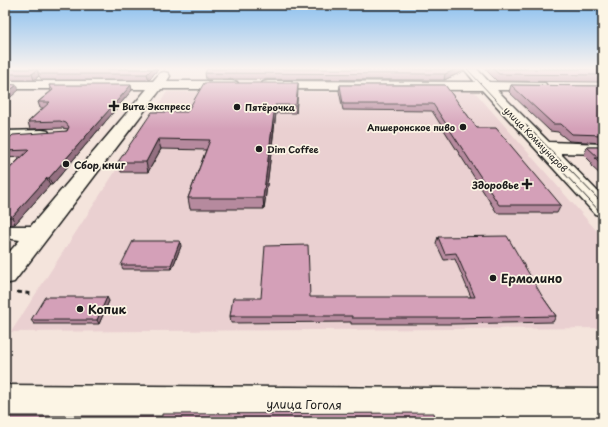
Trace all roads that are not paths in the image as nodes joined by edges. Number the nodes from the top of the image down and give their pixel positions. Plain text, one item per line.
1 (153, 89) edge
2 (489, 89) edge
3 (531, 133) junction
4 (55, 134) edge
5 (95, 134) edge
6 (117, 134) junction
7 (586, 134) edge
8 (5, 136) edge
9 (544, 147) junction
10 (603, 149) edge
11 (599, 202) edge
12 (8, 232) dead end
13 (38, 234) junction
14 (5, 275) edge
15 (5, 401) edge
16 (603, 406) edge

1 - 6 street
2 - 3 street, улица Коммунаров
3 - 7 street
3 - 9 street, улица Коммунаров
4 - 8 street
5 - 6 street
6 - 13 street
9 - 10 street
9 - 11 street, улица Коммунаров
12 - 13 street
13 - 14 street
15 - 16 street, улица Гоголя

